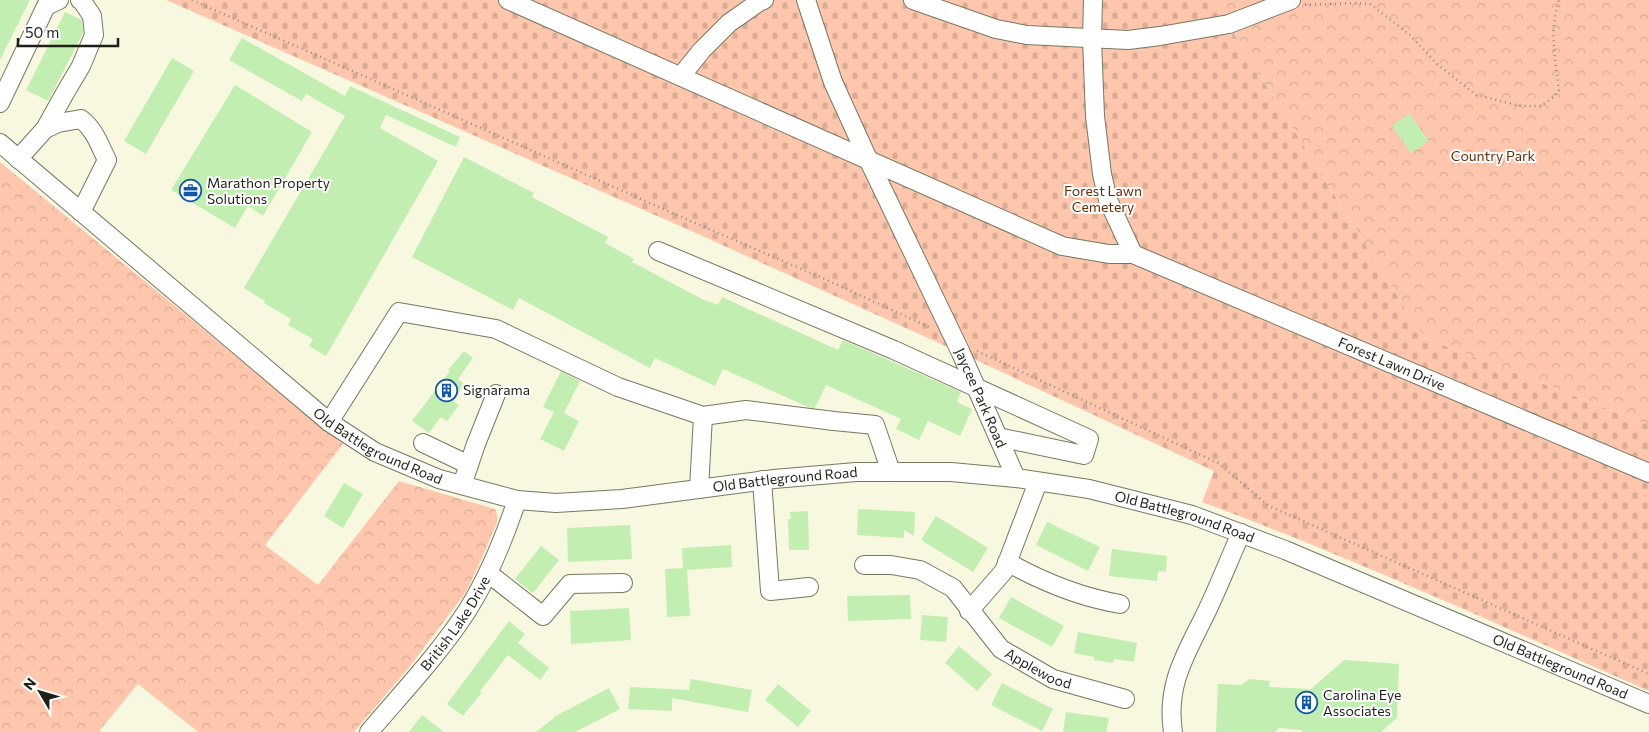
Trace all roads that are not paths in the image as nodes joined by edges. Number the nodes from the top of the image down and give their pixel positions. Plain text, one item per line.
1 (59, 0) edge
2 (80, 0) edge
3 (508, 0) edge
4 (764, 0) edge
5 (806, 0) edge
6 (913, 0) edge
7 (1093, 0) edge
8 (1298, 2) edge
9 (1092, 39) junction
10 (681, 76) junction
11 (0, 103) edge
12 (45, 129) junction
13 (0, 143) edge
14 (18, 159) junction
15 (868, 159) junction
16 (81, 212) junction
17 (658, 251) dead end
18 (1133, 254) junction
19 (976, 387) junction
20 (496, 394) dead end
21 (703, 416) junction
22 (329, 422) junction
23 (998, 438) junction
24 (423, 443) dead end
25 (469, 465) junction
26 (891, 472) junction
27 (1649, 473) edge
28 (1016, 478) junction
29 (762, 480) junction
30 (1038, 482) junction
31 (462, 485) junction
32 (699, 489) junction
33 (518, 500) junction
34 (1241, 534) junction
35 (1007, 562) junction
36 (864, 565) dead end
37 (488, 573) junction
38 (623, 583) dead end
39 (809, 587) dead end
40 (1120, 604) dead end
41 (970, 611) junction
42 (1125, 699) dead end
43 (1649, 704) edge
44 (368, 732) edge
45 (1174, 732) edge

1 - 11 street
2 - 12 street
3 - 10 street
4 - 10 street
5 - 15 street, Jaycee Park Road
6 - 9 street
7 - 9 street
8 - 9 street
9 - 18 street
10 - 15 street
12 - 14 street
12 - 16 street
13 - 14 street, Old Battleground Road
14 - 16 street, Old Battleground Road
15 - 18 street
15 - 19 street, Jaycee Park Road
16 - 22 street, Old Battleground Road
17 - 19 street
18 - 27 street, Forest Lawn Drive
19 - 23 street, Jaycee Park Road
19 - 23 street
20 - 25 street
21 - 22 street
21 - 26 street
21 - 32 street
22 - 31 street, Old Battleground Road
23 - 28 street, Jaycee Park Road
24 - 25 street
25 - 31 street
26 - 28 street, Old Battleground Road
26 - 29 street, Old Battleground Road
28 - 30 street, Old Battleground Road
29 - 32 street, Old Battleground Road
29 - 39 street
30 - 34 street, Old Battleground Road
30 - 35 street
31 - 33 street, Old Battleground Road
32 - 33 street, Old Battleground Road
33 - 37 street, British Lake Drive
34 - 43 street, Old Battleground Road
34 - 45 street
35 - 40 street
35 - 41 street
36 - 41 street, Applewood
37 - 38 street
37 - 44 street, British Lake Drive
41 - 42 street, Applewood

